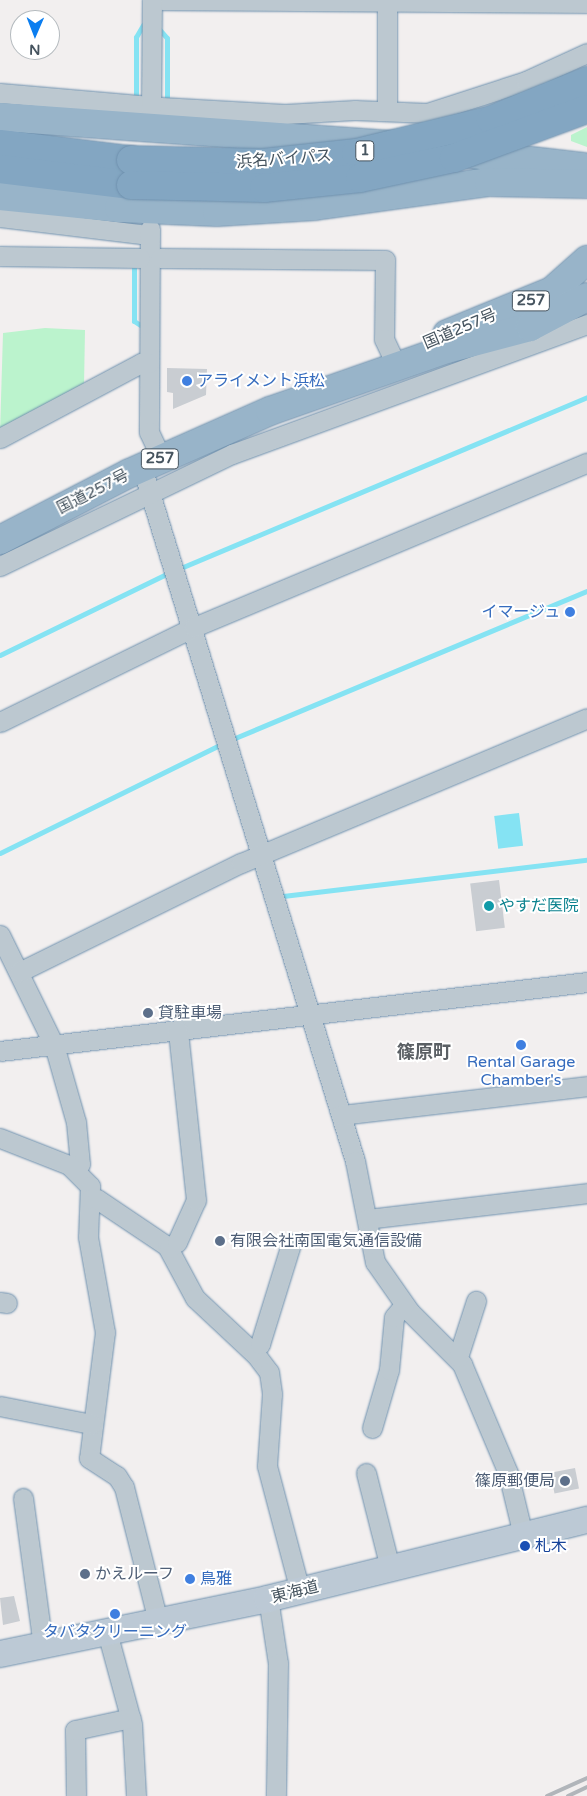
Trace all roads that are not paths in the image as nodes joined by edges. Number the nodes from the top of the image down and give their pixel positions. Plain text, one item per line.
1 (152, 0) edge
2 (162, 0) edge
3 (387, 1) edge
4 (587, 3) edge
5 (587, 53) edge
6 (587, 81) edge
7 (0, 93) edge
8 (587, 109) edge
9 (386, 111) junction
10 (151, 116) junction
11 (0, 117) edge
12 (0, 144) edge
13 (587, 168) edge
14 (0, 169) edge
15 (587, 184) edge
16 (0, 196) edge
17 (142, 205) junction
18 (0, 217) edge
19 (0, 256) edge
20 (140, 258) junction
21 (160, 258) junction
22 (587, 260) edge
23 (587, 279) edge
24 (587, 297) edge
25 (587, 313) edge
26 (150, 322) junction
27 (587, 324) edge
28 (464, 325) junction
29 (530, 327) junction
30 (392, 358) junction
31 (149, 363) junction
32 (325, 389) junction
33 (0, 438) edge
34 (587, 463) edge
35 (152, 472) junction
36 (0, 540) edge
37 (0, 566) edge
38 (194, 627) junction
39 (587, 718) edge
40 (0, 722) edge
41 (262, 854) junction
42 (0, 935) edge
43 (12, 972) edge
44 (587, 982) edge
45 (311, 1015) junction
46 (178, 1030) junction
47 (54, 1045) junction
48 (0, 1052) edge
49 (587, 1086) edge
50 (341, 1115) junction
51 (0, 1138) edge
52 (76, 1170) junction
53 (587, 1193) edge
54 (90, 1199) junction
55 (366, 1219) junction
56 (291, 1244) dead end
57 (169, 1248) junction
58 (476, 1301) dead end
59 (404, 1304) junction
60 (253, 1352) junction
61 (458, 1357) junction
62 (0, 1406) edge
63 (370, 1419) dead end
64 (91, 1424) junction
65 (366, 1473) dead end
66 (23, 1498) dead end
67 (587, 1520) edge
68 (524, 1535) junction
69 (390, 1568) junction
70 (300, 1591) junction
71 (268, 1598) junction
72 (158, 1621) junction
73 (107, 1632) junction
74 (42, 1645) junction
75 (0, 1654) edge
76 (131, 1718) junction
77 (76, 1795) dead end
78 (136, 1796) edge
79 (276, 1796) edge

1 - 10 street
2 - 3 street
3 - 4 street
3 - 9 street
5 - 9 street
6 - 17 highway, 浜名バイパス / 1, bridge
7 - 10 street
8 - 17 highway, 浜名バイパス / 1, bridge
9 - 10 street
10 - 11 highway
10 - 13 highway
12 - 17 highway, 浜名バイパス / 1
14 - 17 highway, 浜名バイパス / 1
15 - 17 highway
16 - 17 highway
17 - 18 street
17 - 20 street
17 - 21 street
17 - 26 street
19 - 20 street
20 - 26 street
21 - 26 street
21 - 30 street
22 - 28 highway, 国道257号 / 257
23 - 28 highway, 257
24 - 29 highway, 国道257号 / 257
25 - 29 highway, 257
26 - 31 street
27 - 35 street
28 - 30 highway, 国道257号 / 257
29 - 32 highway, 国道257号 / 257
30 - 32 highway, 国道257号 / 257
31 - 33 street
31 - 35 street
32 - 35 highway, 国道257号 / 257
34 - 38 street
35 - 36 highway, 国道257号 / 257
35 - 37 street
35 - 38 street
38 - 40 street
38 - 41 street
39 - 41 street
41 - 43 street
41 - 45 street
42 - 43 street
43 - 47 street
44 - 45 street
45 - 46 street
45 - 50 street
46 - 47 street
46 - 57 street
47 - 48 street
47 - 52 street
49 - 50 street
50 - 55 street
51 - 52 street
52 - 54 street
53 - 55 street
54 - 57 street
54 - 64 street
55 - 59 street
56 - 60 street
57 - 60 street
58 - 61 street
59 - 61 street
59 - 63 street
60 - 70 street
61 - 68 street
62 - 64 street
64 - 72 street
65 - 69 street
66 - 74 street
67 - 68 main road, 東海道
68 - 69 main road, 東海道
69 - 70 main road, 東海道
70 - 71 main road, 東海道
71 - 72 main road, 東海道
71 - 79 street
72 - 73 main road, 東海道
73 - 74 main road, 東海道
73 - 76 street
74 - 75 main road, 東海道
76 - 77 street
76 - 78 street

